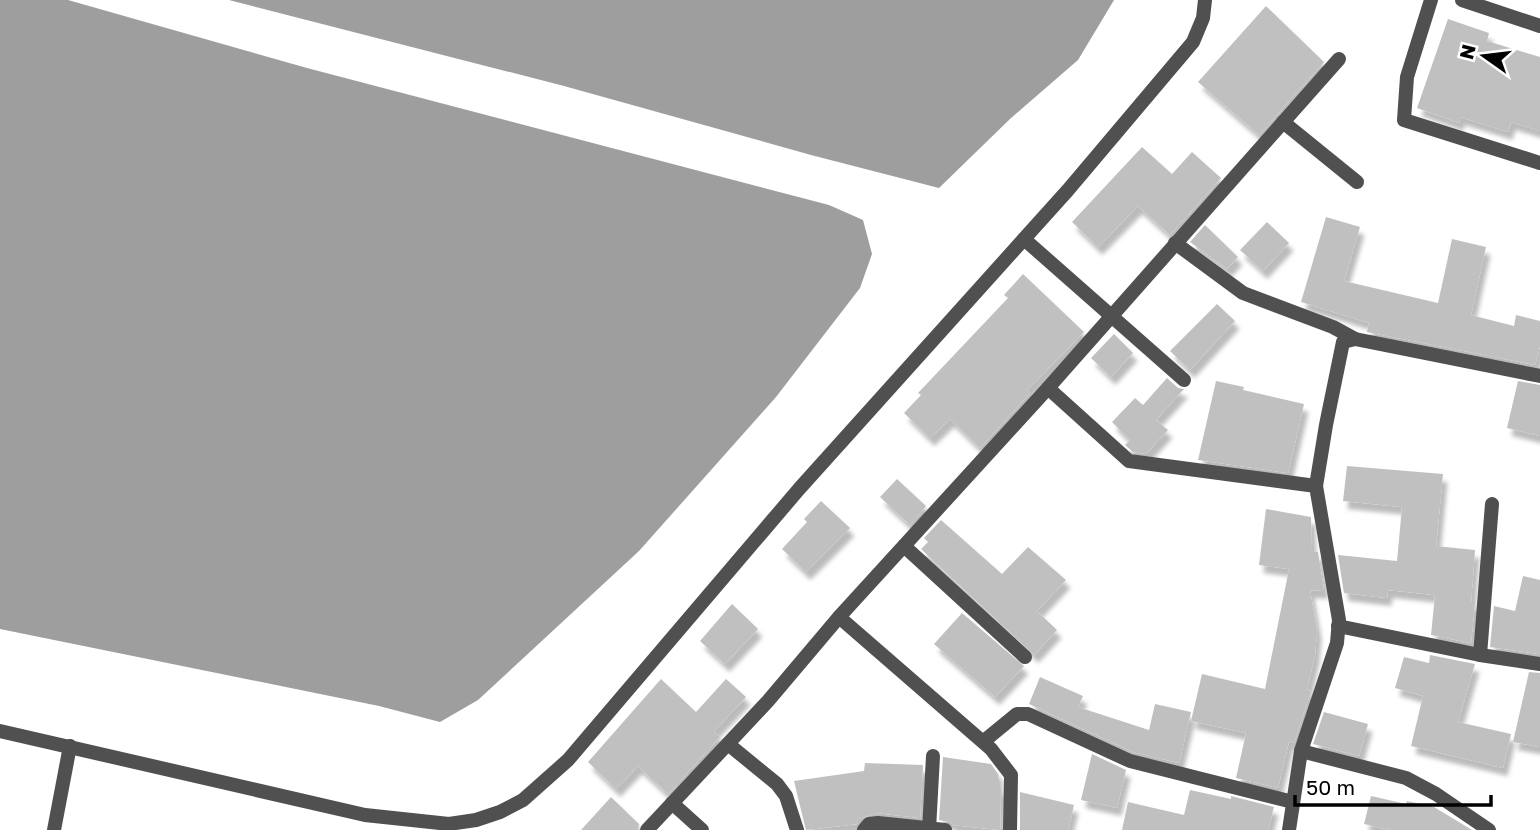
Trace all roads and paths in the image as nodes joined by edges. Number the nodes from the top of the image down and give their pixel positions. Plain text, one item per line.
1 (1205, 0) edge
2 (1431, 0) edge
3 (1462, 0) edge
4 (1540, 26) edge
5 (1339, 59) dead end
6 (1283, 122) junction
7 (1540, 163) edge
8 (1357, 182) dead end
9 (1024, 239) junction
10 (1175, 243) junction
11 (1111, 316) junction
12 (1355, 339) junction
13 (1540, 376) edge
14 (1184, 380) dead end
15 (1048, 388) junction
16 (1316, 486) junction
17 (1492, 504) dead end
18 (904, 545) junction
19 (839, 617) junction
20 (1338, 626) junction
21 (1480, 655) junction
22 (1025, 657) dead end
23 (1540, 664) edge
24 (0, 731) edge
25 (984, 741) junction
26 (728, 744) junction
27 (70, 746) junction
28 (1301, 751) junction
29 (933, 756) dead end
30 (1293, 802) junction
31 (672, 803) junction
32 (364, 823) edge
33 (448, 827) edge
34 (929, 829) edge
35 (54, 830) edge
36 (648, 830) edge
37 (702, 830) edge
38 (796, 830) edge
39 (864, 830) edge
40 (945, 830) edge
41 (1010, 830) edge
42 (1289, 830) edge
43 (1489, 830) edge

1 - 9 street
2 - 7 street
3 - 4 street
5 - 6 street
6 - 8 street
6 - 10 street
9 - 11 street
9 - 33 street
10 - 11 street
10 - 12 street
11 - 14 street
11 - 15 street
12 - 13 street
12 - 16 street
15 - 16 street
15 - 18 street
16 - 20 street
17 - 21 street
18 - 19 street
18 - 22 street
19 - 25 street
19 - 26 street
20 - 21 street
20 - 28 street
21 - 23 street
24 - 27 street
25 - 30 street
25 - 41 street
26 - 31 street
26 - 38 street
27 - 32 street
27 - 35 street
28 - 30 street
28 - 43 street
29 - 34 street
30 - 42 street
31 - 36 street
31 - 37 street
32 - 33 street
34 - 39 street
34 - 40 street

